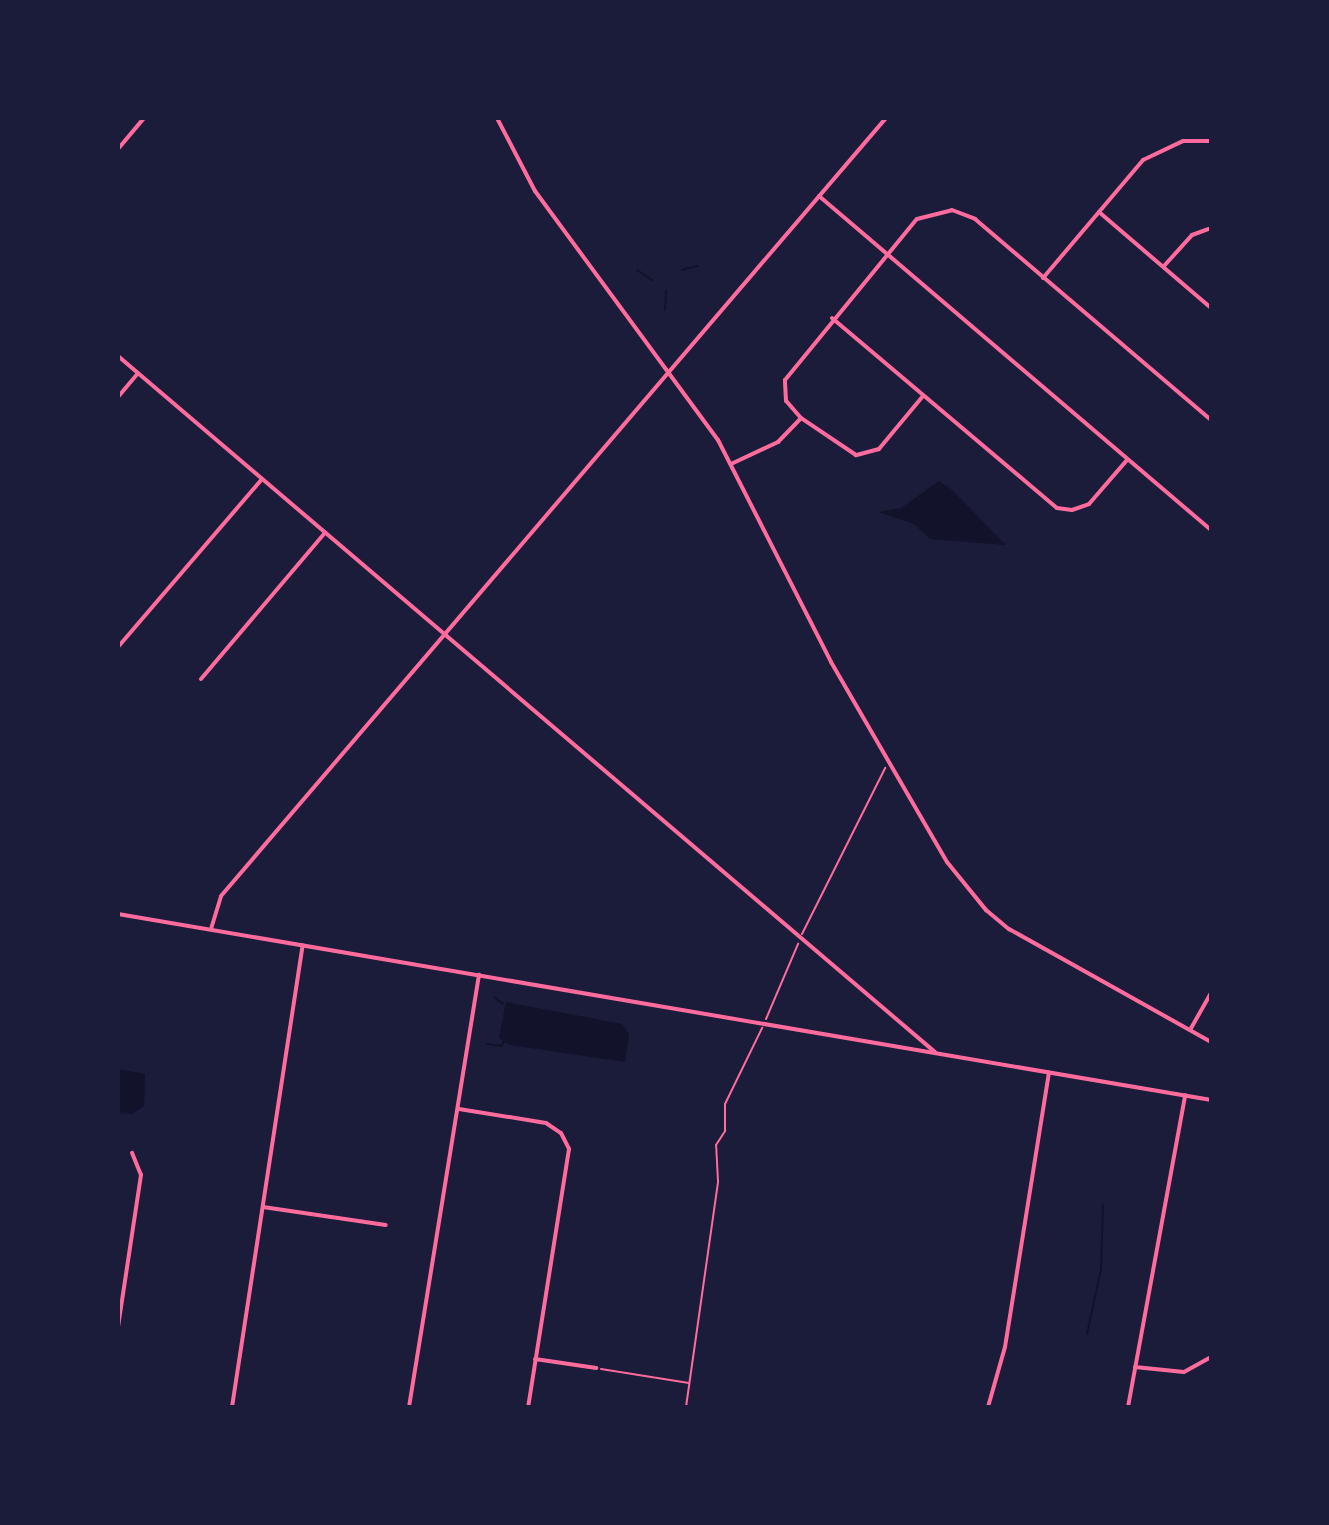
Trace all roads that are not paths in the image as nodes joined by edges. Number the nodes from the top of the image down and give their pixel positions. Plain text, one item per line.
1 (144, 118) edge
2 (497, 118) edge
3 (886, 118) edge
4 (1211, 141) edge
5 (118, 149) edge
6 (819, 196) junction
7 (1099, 212) junction
8 (1211, 228) edge
9 (886, 254) junction
10 (1164, 266) junction
11 (1043, 278) junction
12 (1211, 308) edge
13 (832, 318) junction
14 (118, 356) edge
15 (669, 371) junction
16 (138, 373) junction
17 (923, 396) junction
18 (118, 397) edge
19 (801, 418) junction
20 (1211, 420) edge
21 (1128, 460) junction
22 (731, 464) junction
23 (262, 479) junction
24 (1211, 530) edge
25 (325, 533) junction
26 (445, 635) junction
27 (118, 647) edge
28 (201, 679) dead end
29 (118, 914) edge
30 (211, 930) junction
31 (303, 945) junction
32 (479, 975) junction
33 (1211, 993) edge
34 (1190, 1030) junction
35 (1211, 1042) edge
36 (937, 1054) junction
37 (1049, 1072) junction
38 (1185, 1095) junction
39 (1211, 1100) edge
40 (459, 1109) junction
41 (132, 1153) dead end
42 (263, 1207) junction
43 (386, 1225) dead end
44 (118, 1327) edge
45 (1211, 1357) edge
46 (535, 1359) junction
47 (1135, 1367) junction
48 (596, 1368) road end
49 (232, 1407) edge
50 (409, 1407) edge
51 (528, 1407) edge
52 (988, 1407) edge
53 (1128, 1407) edge

1 - 5 street
2 - 15 street
3 - 6 street
4 - 7 street
6 - 9 street
6 - 15 street
7 - 10 street
7 - 11 street
8 - 10 street
9 - 11 street
9 - 13 street
9 - 21 street
10 - 12 street
11 - 20 street
13 - 17 street
13 - 19 street
14 - 16 street
15 - 22 street
15 - 26 street
16 - 18 street
16 - 23 street
17 - 19 street
17 - 21 street
19 - 22 street
21 - 24 street
22 - 34 street
23 - 25 street
23 - 27 street
25 - 26 street
25 - 28 street
26 - 30 street
26 - 36 street
29 - 30 street
30 - 31 street
31 - 32 street
31 - 42 street
32 - 36 street
32 - 40 street
33 - 34 street
34 - 35 street
36 - 37 street
37 - 38 street
37 - 52 street
38 - 39 street
38 - 47 street
40 - 46 street
40 - 50 street
41 - 44 street
42 - 43 street
42 - 49 street
45 - 47 street
46 - 48 street
46 - 51 street
47 - 53 street

